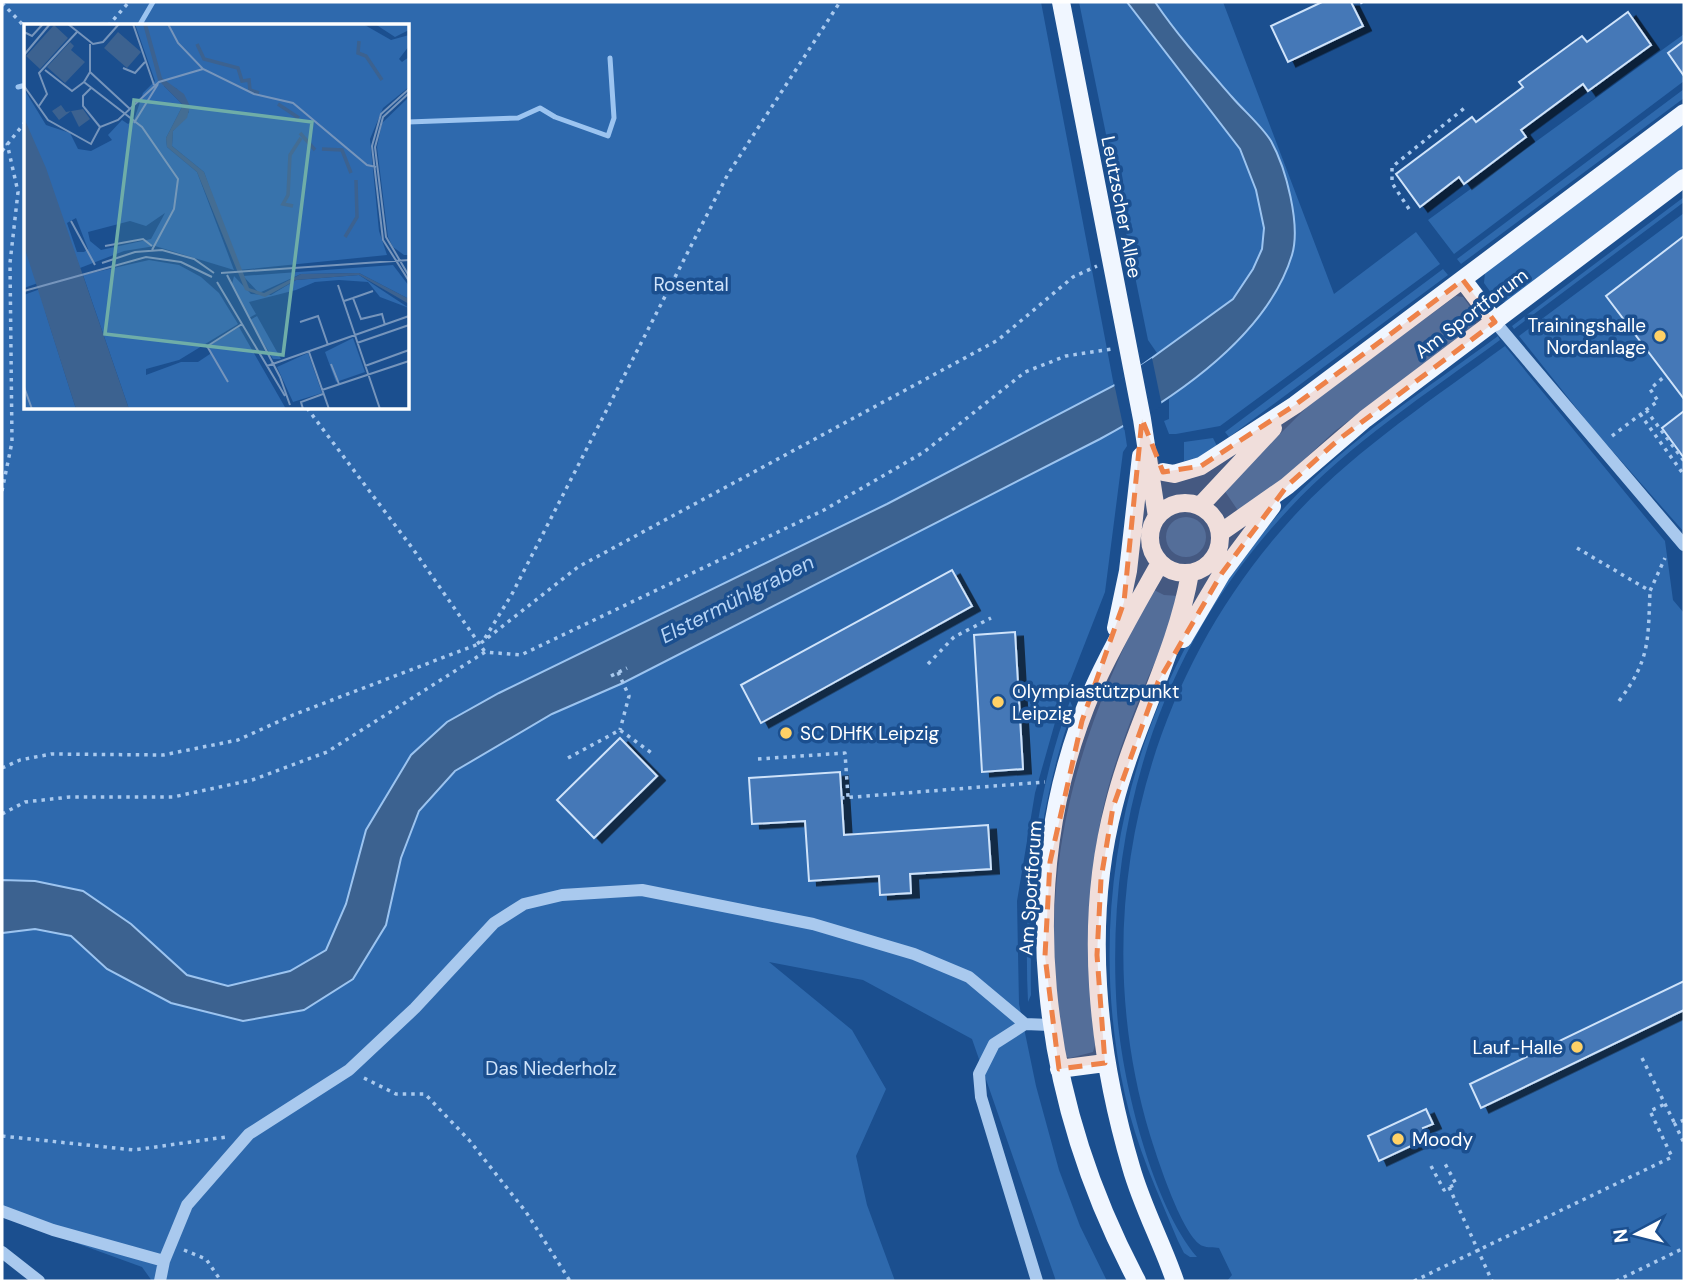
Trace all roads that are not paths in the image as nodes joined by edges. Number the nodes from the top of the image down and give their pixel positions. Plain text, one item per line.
1 (1061, 2) edge
2 (1684, 113) edge
3 (1684, 178) edge
4 (1463, 280) junction
5 (1495, 322) junction
6 (1295, 405) junction
7 (1142, 419) junction
8 (1163, 472) junction
9 (1287, 486) junction
10 (1178, 503) junction
11 (1200, 506) junction
12 (1157, 517) junction
13 (1220, 533) junction
14 (1684, 545) edge
15 (1160, 563) junction
16 (1190, 573) junction
17 (1158, 682) junction
18 (1094, 687) junction
19 (1025, 1024) junction
20 (1050, 1025) junction
21 (1105, 1063) junction
22 (1059, 1069) junction
23 (2, 1211) edge
24 (2, 1252) edge
25 (1168, 1260) junction
26 (164, 1261) junction
27 (38, 1281) edge
28 (160, 1281) edge
29 (1037, 1281) edge
30 (1137, 1281) edge
31 (1160, 1281) edge
32 (1175, 1281) edge

1 - 7 main road, Leutzscher Allee
2 - 4 main road, Am Sportforum
3 - 5 main road, Am Sportforum
4 - 5 main road
4 - 6 main road, Am Sportforum
5 - 9 main road, Am Sportforum
5 - 14 lane
6 - 8 main road, Am Sportforum
6 - 11 main road, Am Sportforum
7 - 8 main road, Leutzscher Allee
7 - 12 main road, Leutzscher Allee
7 - 18 main road, Leutzscher Allee
8 - 10 main road, Leutzscher Allee
9 - 13 main road, Am Sportforum
9 - 17 main road, Am Sportforum
10 - 11 main road
10 - 12 main road
11 - 13 main road
12 - 15 main road
13 - 16 main road
15 - 16 main road
15 - 18 main road, Am Sportforum
16 - 17 main road, Am Sportforum
17 - 21 main road, Am Sportforum
18 - 20 main road, Am Sportforum
19 - 20 lane
19 - 26 lane
19 - 29 lane
20 - 22 main road, Am Sportforum
21 - 22 main road
21 - 25 main road, Am Sportforum
22 - 30 main road, Am Sportforum
23 - 26 lane
24 - 27 lane
25 - 31 main road
25 - 32 main road, Am Sportforum
26 - 28 lane

